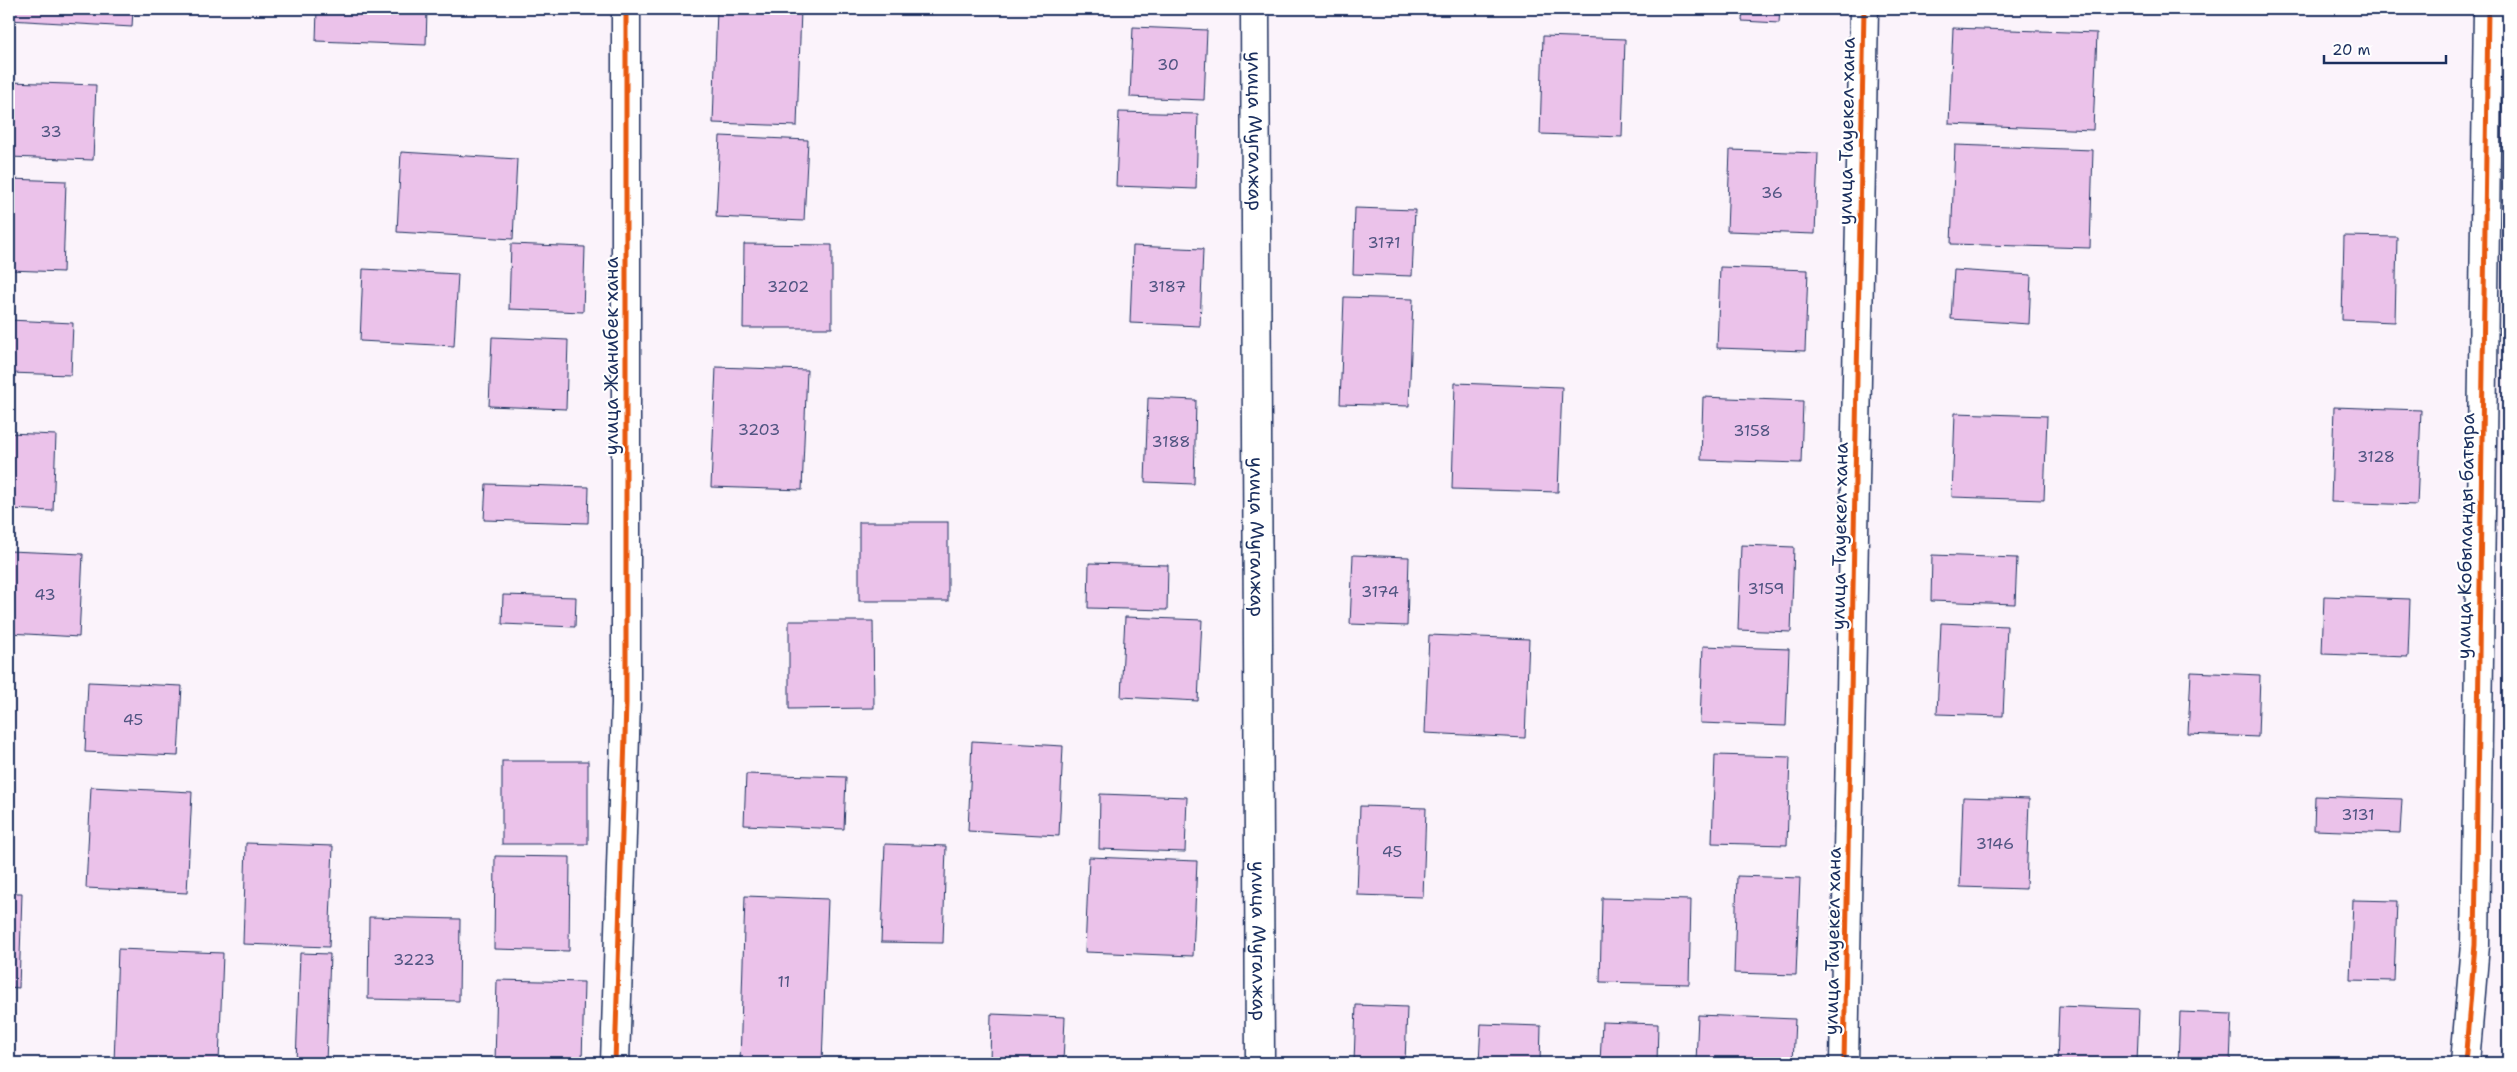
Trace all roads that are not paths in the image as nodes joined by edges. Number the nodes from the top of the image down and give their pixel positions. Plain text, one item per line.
1 (626, 9) edge
2 (1255, 9) edge
3 (1864, 9) edge
4 (2488, 9) edge
5 (615, 1063) edge
6 (1260, 1063) edge
7 (1844, 1063) edge
8 (2466, 1063) edge

1 - 5 street, улица Жанибек хана
2 - 6 street, улица Мугалжар
3 - 7 street, улица Тауекел хана
4 - 8 street, улица Кобыланды батыра

